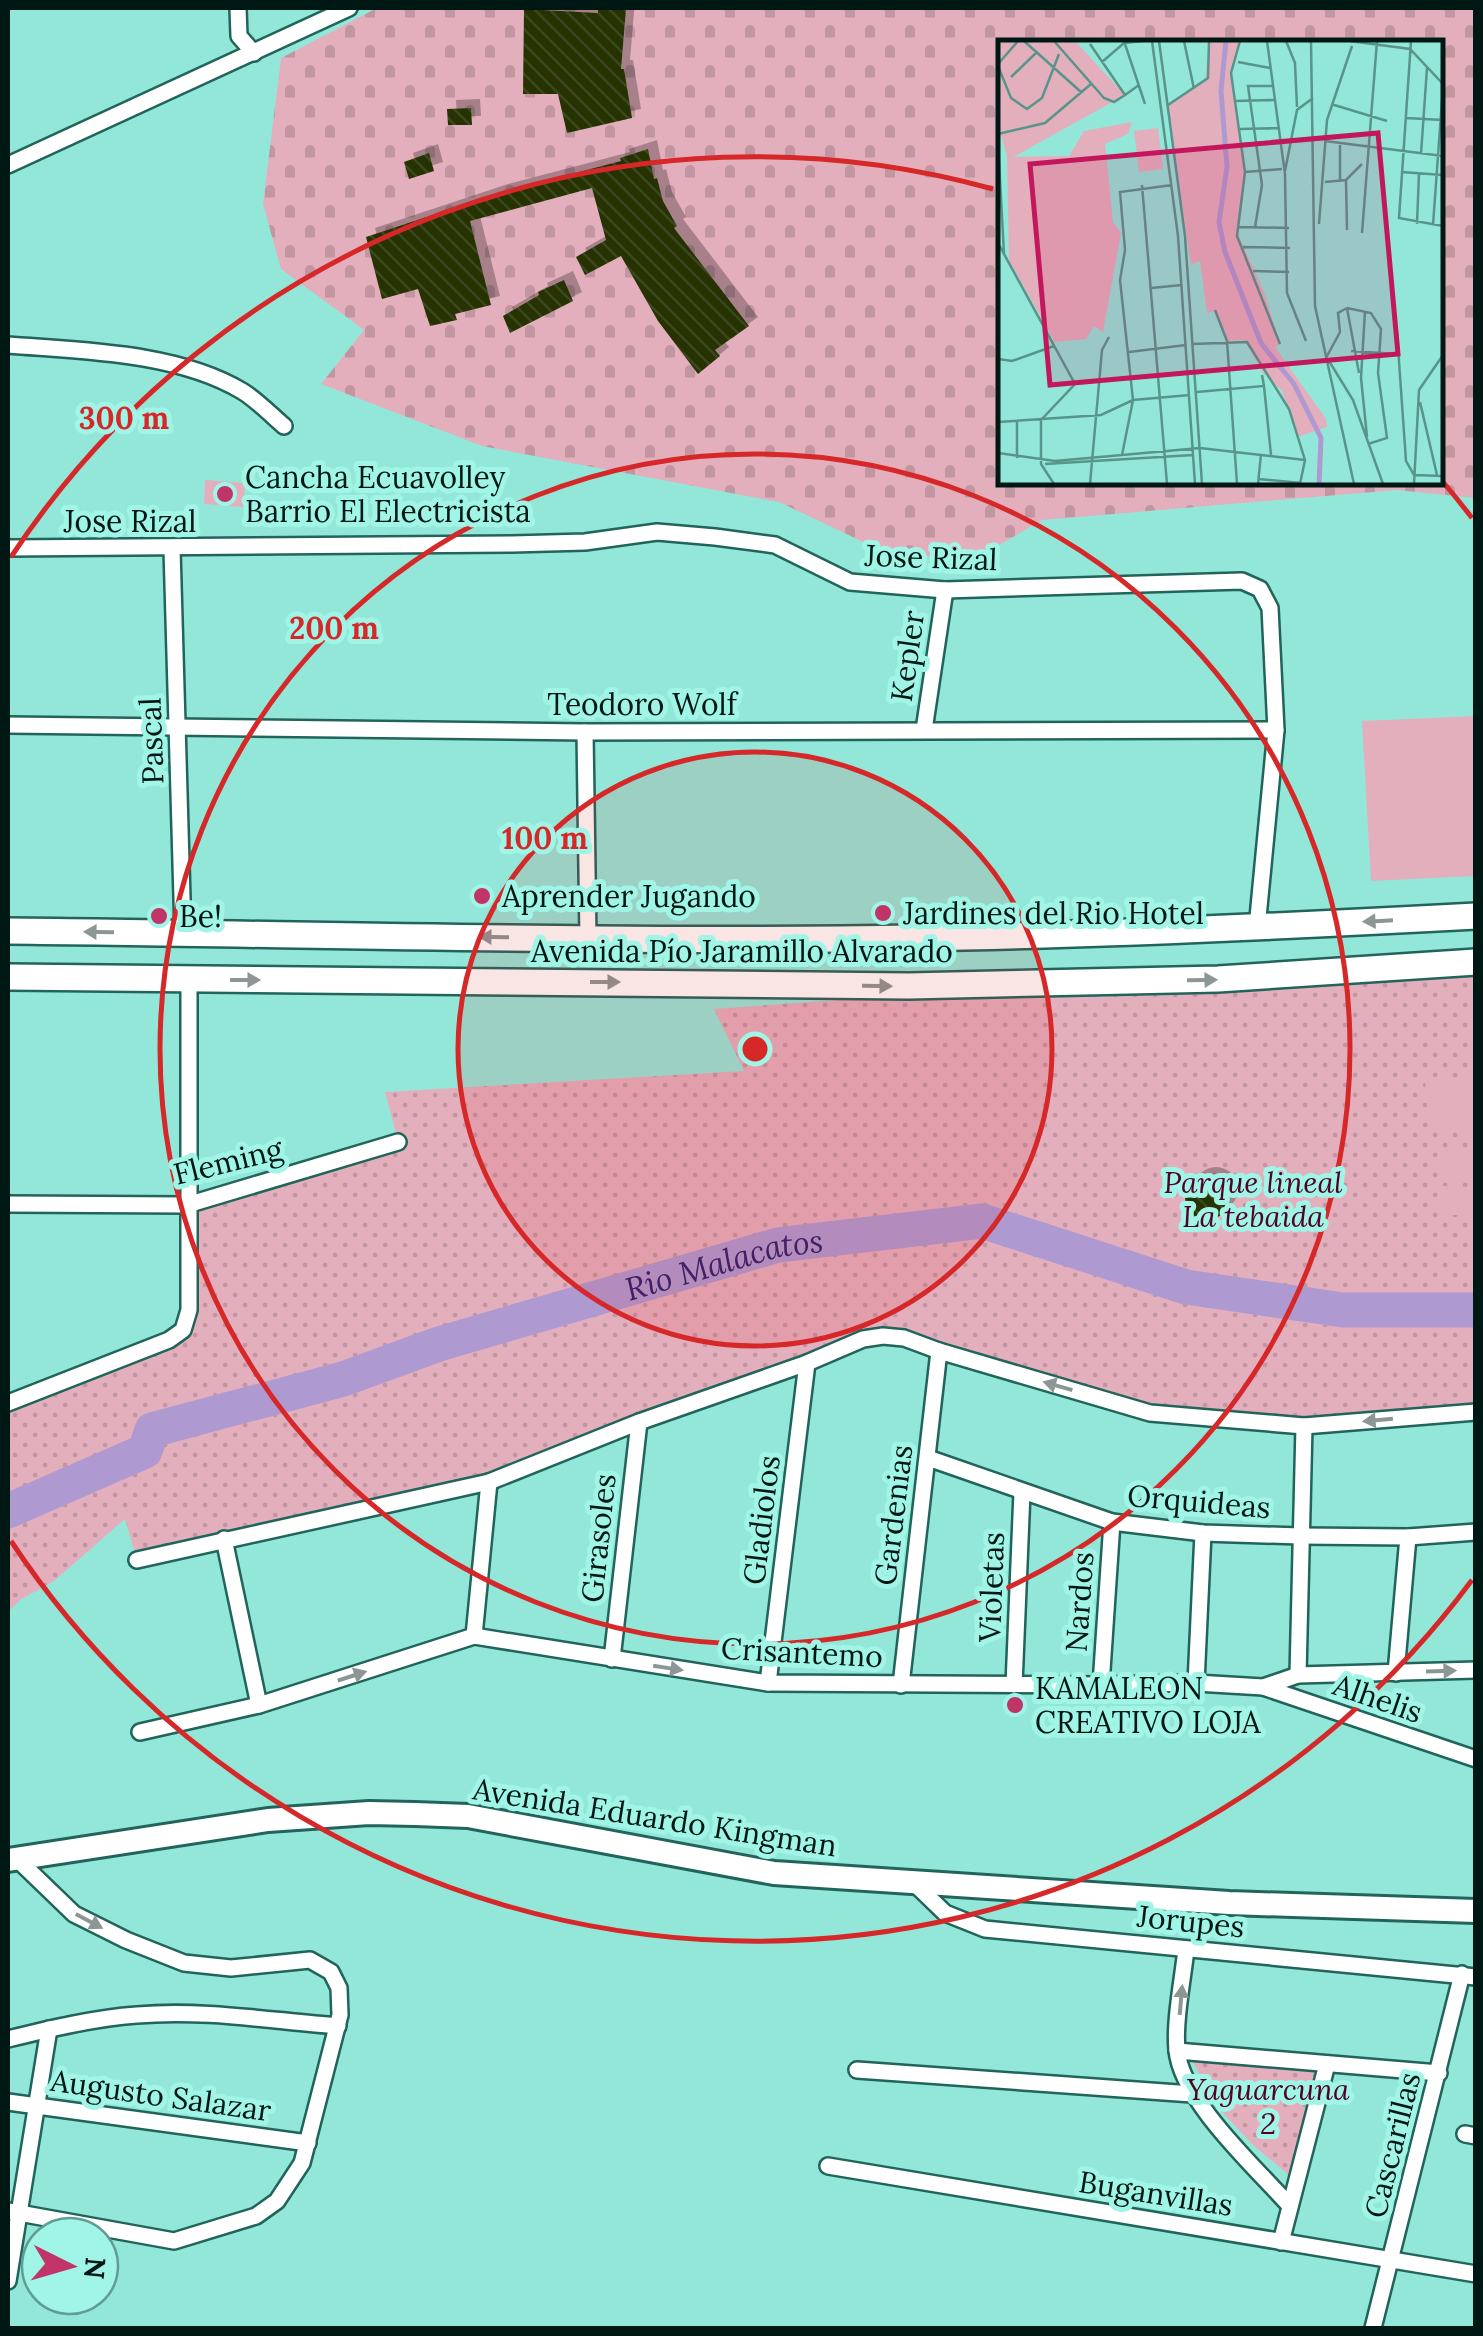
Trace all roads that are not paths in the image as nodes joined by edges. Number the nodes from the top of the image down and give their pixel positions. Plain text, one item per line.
1 (238, 8) edge
2 (348, 8) edge
3 (254, 53) junction
4 (8, 165) edge
5 (8, 345) edge
6 (284, 426) dead end
7 (8, 548) edge
8 (172, 549) junction
9 (944, 590) junction
10 (8, 725) edge
11 (178, 725) junction
12 (924, 730) junction
13 (1276, 730) junction
14 (586, 732) junction
15 (1476, 916) edge
16 (1257, 928) junction
17 (8, 931) edge
18 (183, 933) junction
19 (588, 939) junction
20 (1476, 962) edge
21 (8, 977) edge
22 (189, 980) junction
23 (398, 1142) dead end
24 (8, 1204) edge
25 (187, 1205) junction
26 (939, 1351) junction
27 (807, 1363) junction
28 (8, 1404) edge
29 (1476, 1412) edge
30 (639, 1422) junction
31 (1304, 1426) junction
32 (928, 1458) junction
33 (489, 1482) junction
34 (1022, 1492) junction
35 (1112, 1522) junction
36 (1476, 1532) edge
37 (1202, 1533) junction
38 (1300, 1536) junction
39 (1408, 1537) junction
40 (224, 1540) junction
41 (136, 1560) dead end
42 (474, 1636) junction
43 (612, 1659) junction
44 (1476, 1670) edge
45 (1396, 1672) junction
46 (1298, 1675) junction
47 (1196, 1682) junction
48 (768, 1683) junction
49 (1014, 1684) junction
50 (901, 1685) junction
51 (1101, 1685) junction
52 (1263, 1688) junction
53 (259, 1706) junction
54 (140, 1732) dead end
55 (1476, 1759) edge
56 (10, 1860) edge
57 (915, 1884) junction
58 (1476, 1910) edge
59 (1186, 1949) junction
60 (1469, 1976) edge
61 (338, 2026) junction
62 (49, 2029) junction
63 (8, 2040) edge
64 (1177, 2051) junction
65 (1328, 2064) junction
66 (858, 2070) dead end
67 (1439, 2072) junction
68 (1192, 2094) junction
69 (8, 2102) edge
70 (36, 2107) junction
71 (308, 2143) junction
72 (828, 2166) dead end
73 (1290, 2206) junction
74 (14, 2212) edge
75 (1281, 2242) junction
76 (1392, 2260) junction
77 (1476, 2274) edge
78 (8, 2280) edge
79 (1373, 2328) edge

1 - 3 street
2 - 3 street
3 - 4 street
5 - 6 street
7 - 8 street, Jose Rizal
8 - 9 street, Jose Rizal
8 - 11 street, Pascal
9 - 12 street, Kepler
9 - 13 street, Jose Rizal
10 - 11 street, Teodoro Wolf
11 - 14 street, Teodoro Wolf
11 - 18 street, Pascal
12 - 13 street, Teodoro Wolf
12 - 14 street, Teodoro Wolf
13 - 16 street
14 - 19 street
15 -> 16 main road, Avenida Pío Jaramillo Alvarado
16 - 19 main road, Avenida Pío Jaramillo Alvarado
18 -> 17 main road, Avenida Pío Jaramillo Alvarado
19 -> 18 main road, Avenida Pío Jaramillo Alvarado
22 -> 20 main road, Avenida Pío Jaramillo Alvarado
21 - 22 main road, Avenida Pío Jaramillo Alvarado
22 - 25 street
23 - 25 street, Fleming
24 - 25 street, Fleming
25 - 28 street
26 - 27 street
31 -> 26 street
26 - 32 street, Gardenias
27 - 30 street
27 - 48 street, Gladiolos
29 -> 31 street
30 - 33 street
30 - 43 street, Girasoles
31 - 38 street
32 - 34 street, Orquideas
32 - 50 street, Gardenias
33 - 40 street
33 - 42 street
34 - 35 street, Orquideas
34 - 49 street, Violetas
35 - 37 street, Orquideas
35 - 51 street, Nardos
36 - 39 street, Orquideas
37 - 38 street, Orquideas
37 - 47 street
38 - 39 street, Orquideas
38 - 46 street
39 - 45 street
40 - 41 street
40 - 53 street
42 - 43 street, Crisantemo
53 -> 42 street, Crisantemo
43 -> 48 street, Crisantemo
45 -> 44 street, Crisantemo
45 - 46 street, Crisantemo
46 - 52 street, Crisantemo
47 - 51 street, Crisantemo
47 - 52 street, Crisantemo
48 - 50 street, Crisantemo
49 - 50 street, Crisantemo
49 - 51 street, Crisantemo
52 - 55 street, Alhelis
53 - 54 street, Crisantemo
56 - 57 main road, Avenida Eduardo Kingman
56 -> 61 street
57 - 58 main road, Avenida Eduardo Kingman
57 - 59 street, Jorupes
59 - 60 street, Jorupes
64 -> 59 street
60 - 67 street, Cascarillas
61 - 62 street
61 - 71 street
62 - 63 street
62 - 70 street
64 - 65 street
64 - 68 street
65 - 67 street
65 - 73 street
66 - 68 street
67 - 76 street, Cascarillas
68 - 73 street
69 - 70 street, Augusto Salazar
70 - 71 street, Augusto Salazar
70 - 74 street
71 - 74 street
72 - 75 street, Buganvillas
73 - 75 street
74 - 78 street
75 - 76 street, Buganvillas
76 - 77 street, Buganvillas
76 - 79 street, Cascarillas

